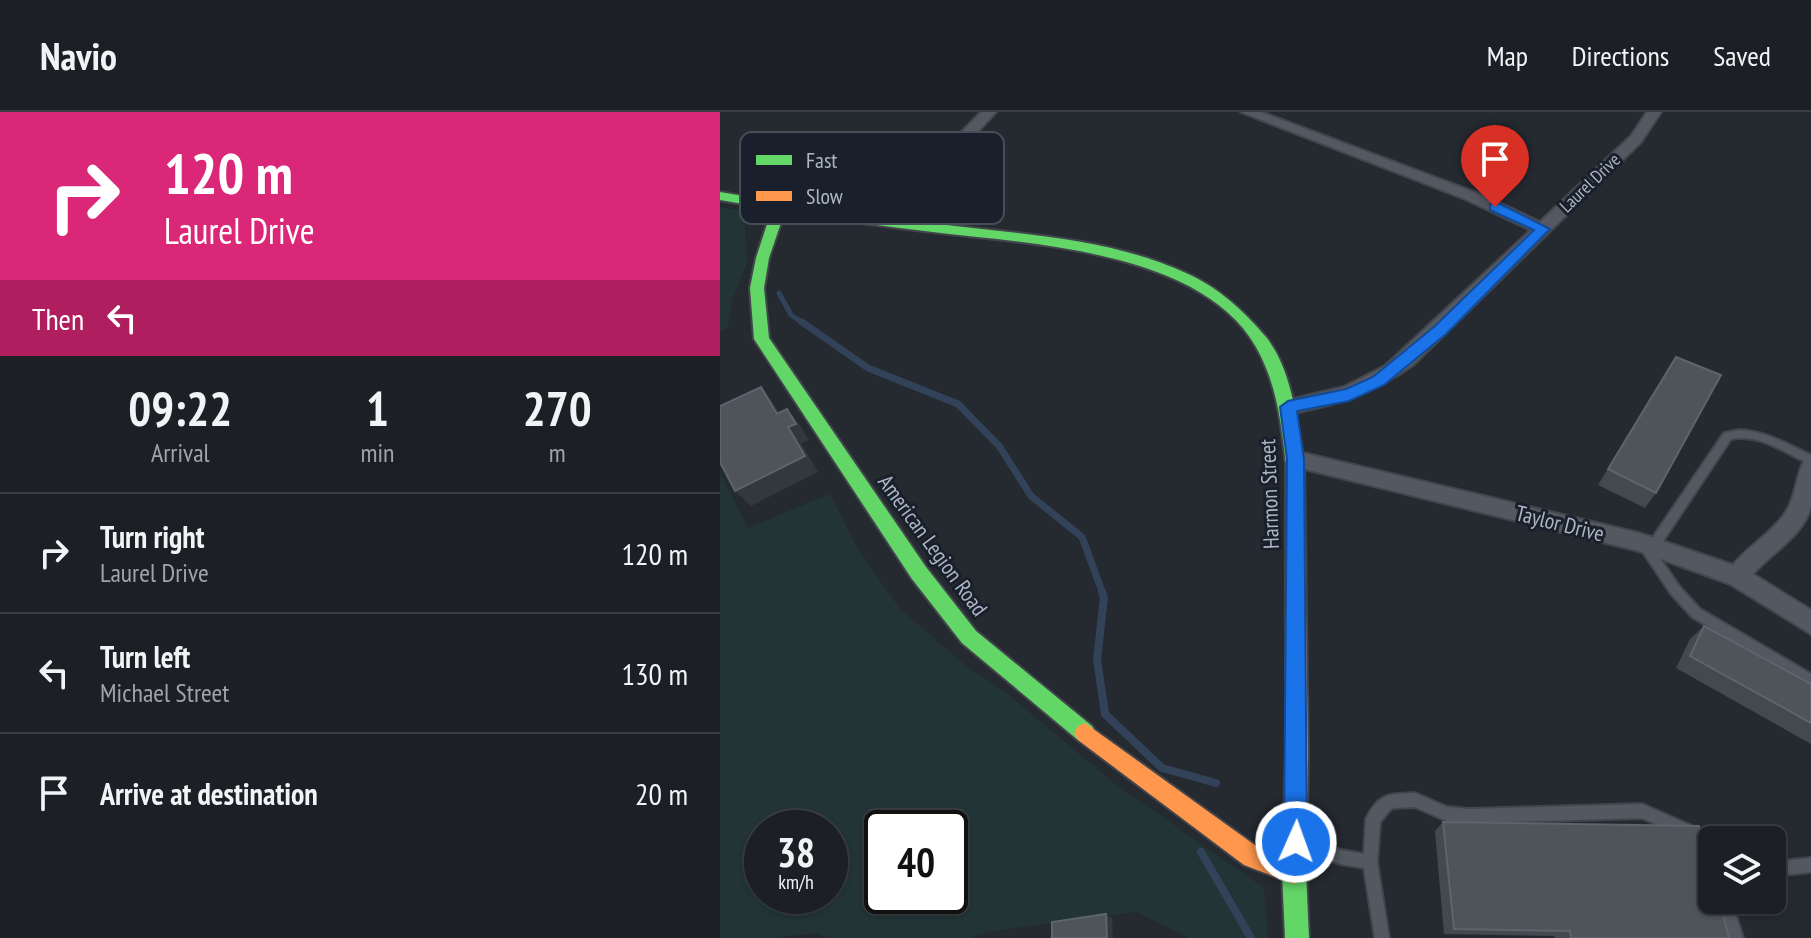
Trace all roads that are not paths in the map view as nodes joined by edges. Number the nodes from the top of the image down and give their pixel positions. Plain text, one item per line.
1 (989, 112) edge
2 (1248, 112) edge
3 (1654, 112) edge
4 (970, 132) edge
5 (720, 196) edge
6 (740, 200) edge
7 (774, 224) edge
8 (908, 224) edge
9 (1543, 229) junction
10 (1288, 407) junction
11 (1295, 459) junction
12 (1811, 460) edge
13 (1811, 467) edge
14 (1648, 545) junction
15 (1738, 577) junction
16 (1811, 623) edge
17 (1811, 681) edge
18 (1296, 842) junction
19 (1698, 845) edge
20 (1370, 862) junction
21 (1811, 865) edge
22 (1786, 868) edge
23 (1294, 872) junction
24 (1728, 914) edge
25 (1297, 938) edge
26 (1382, 938) edge
27 (1736, 938) edge

1 - 4 street
2 - 9 street
3 - 9 street, Laurel Drive
5 - 6 street, Harmon Street
7 - 23 street, American Legion Road
8 - 10 street, Harmon Street
9 - 10 street, Laurel Drive
10 - 11 street, Harmon Street
11 - 14 street, Taylor Drive
11 - 18 street, Harmon Street
12 - 14 lane
13 - 15 street
14 - 15 street, Taylor Drive
14 - 17 lane
15 - 16 street, Taylor Drive
18 - 20 lane
18 - 23 street, Harmon Street
19 - 20 lane
20 - 26 lane
21 - 22 lane
23 - 25 street, Harmon Street
24 - 27 lane

